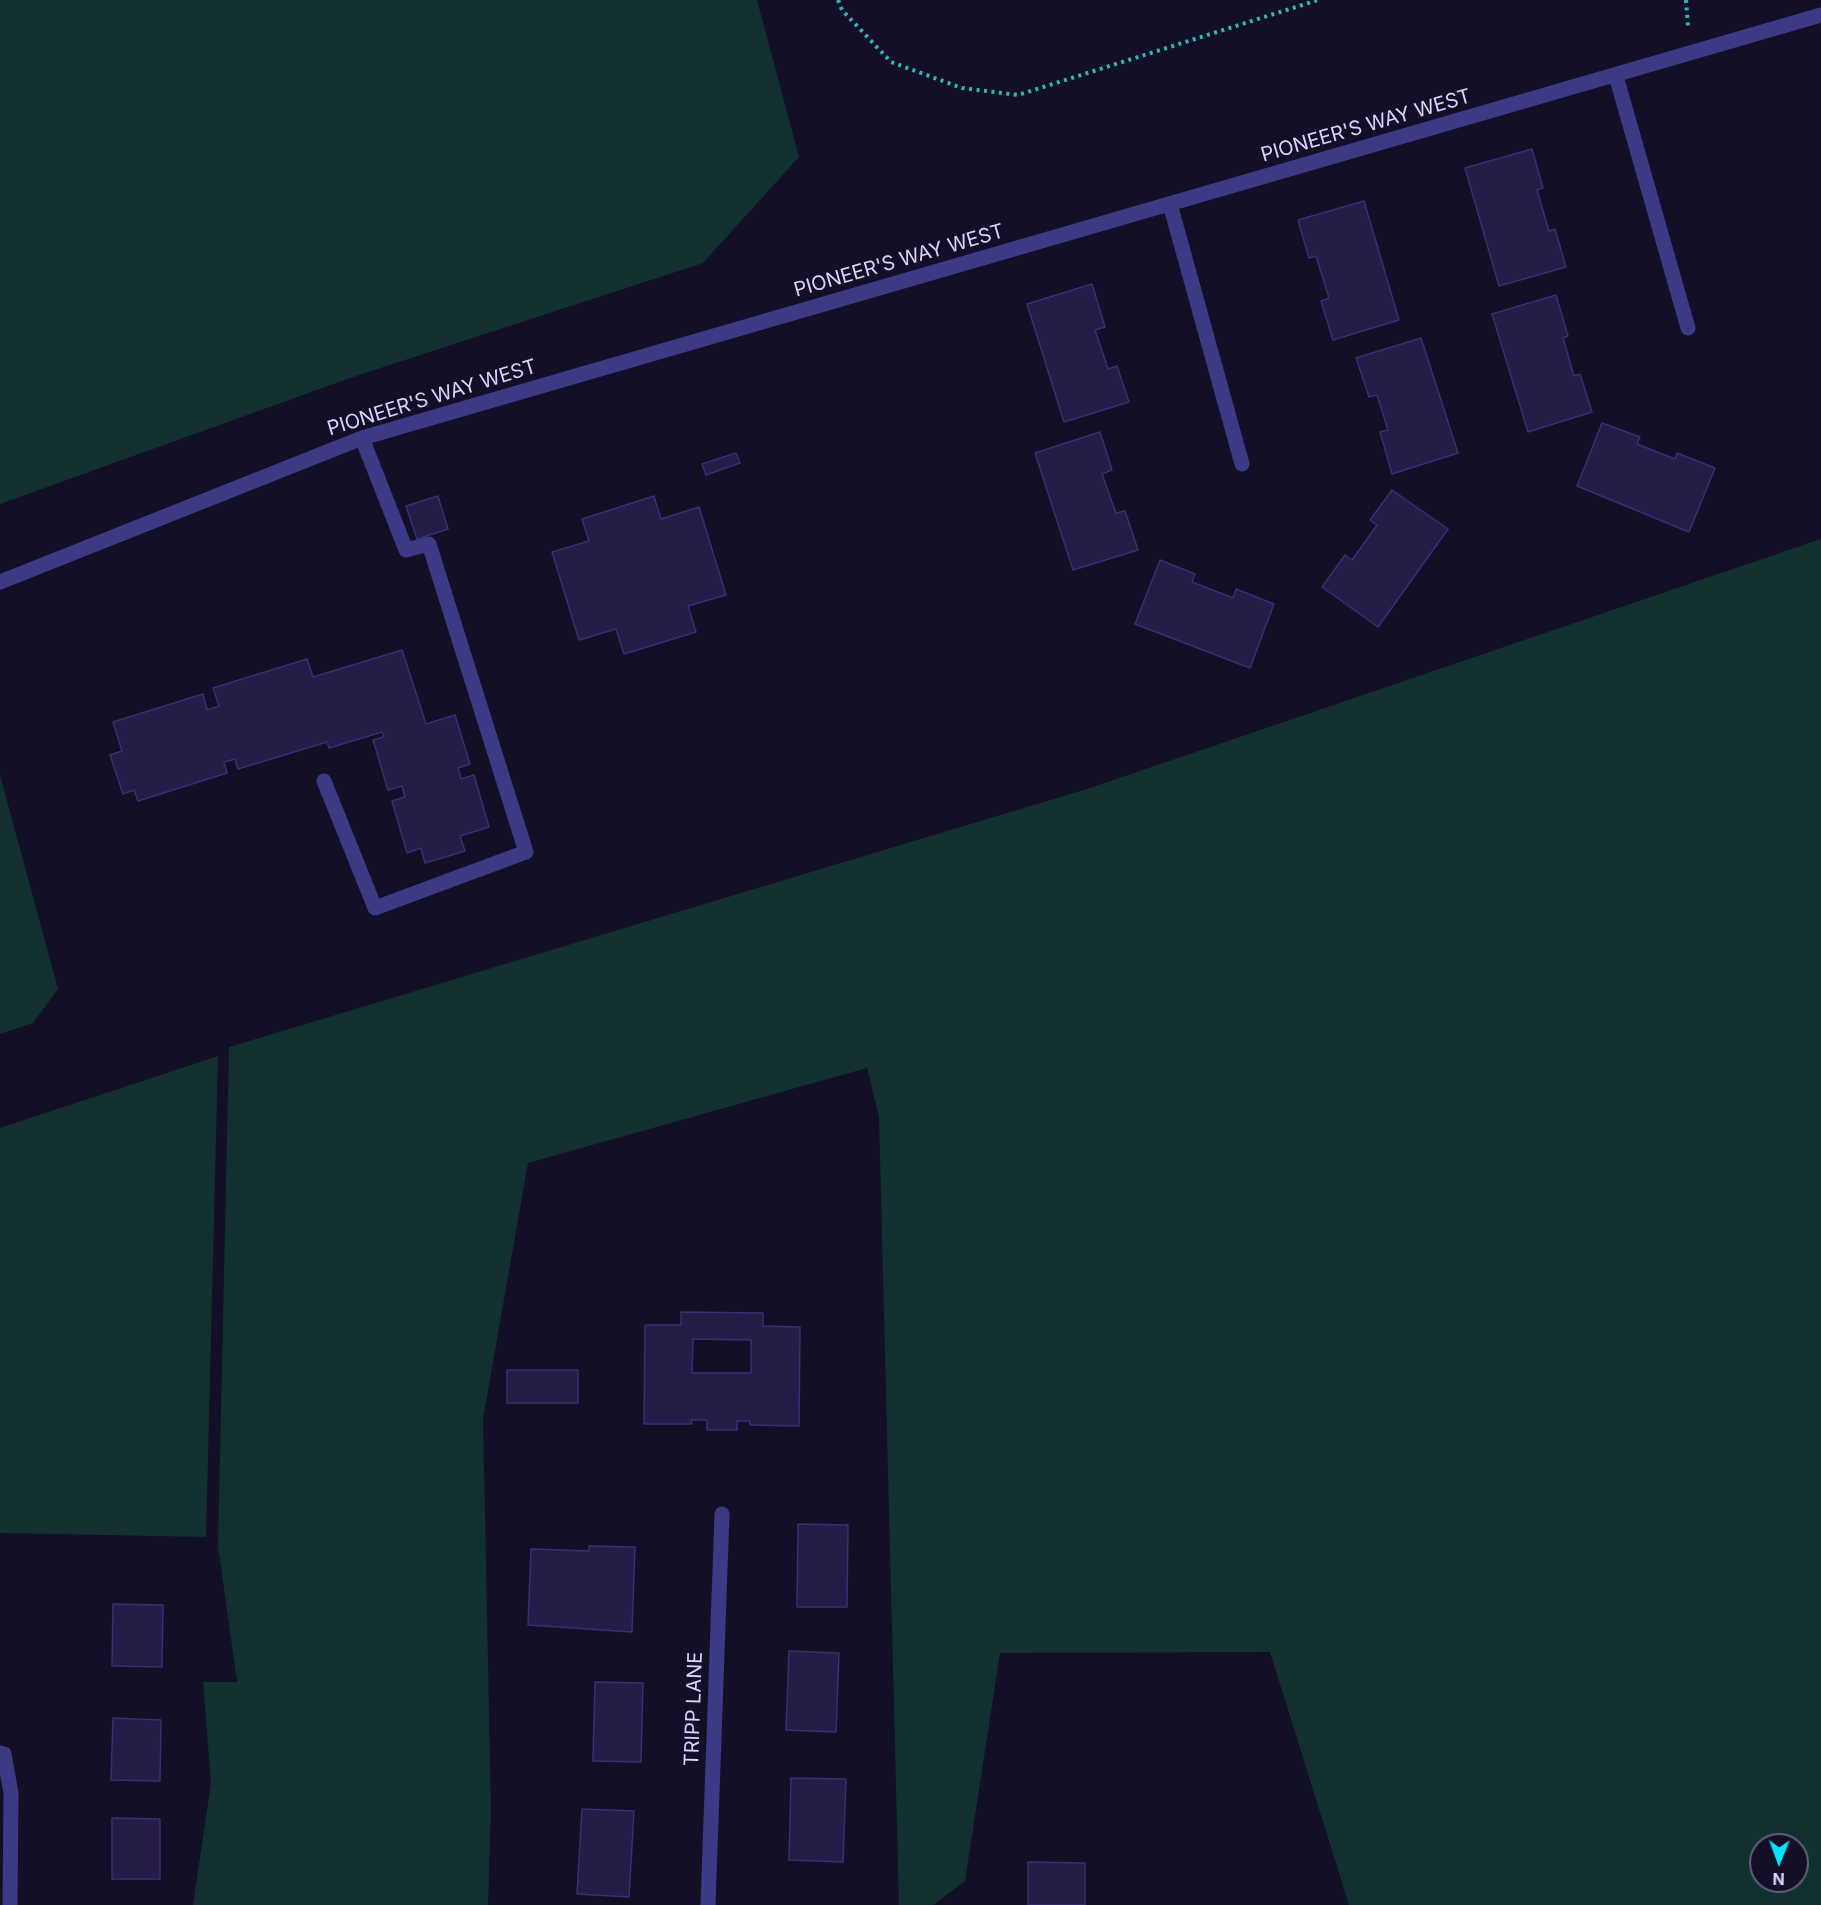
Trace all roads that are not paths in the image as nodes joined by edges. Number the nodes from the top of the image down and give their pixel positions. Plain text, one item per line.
1 (1821, 15) edge
2 (1616, 76) junction
3 (1170, 204) junction
4 (1688, 328) dead end
5 (362, 438) junction
6 (1242, 464) dead end
7 (0, 582) edge
8 (324, 782) dead end
9 (722, 1514) dead end
10 (0, 1753) edge
11 (10, 1905) edge
12 (708, 1905) edge

1 - 2 street, PIONEER'S WAY WEST
2 - 3 street, PIONEER'S WAY WEST
2 - 4 street
3 - 5 street, PIONEER'S WAY WEST
3 - 6 street
5 - 7 street, PIONEER'S WAY WEST
5 - 8 street
9 - 12 street, TRIPP LANE
10 - 11 street

